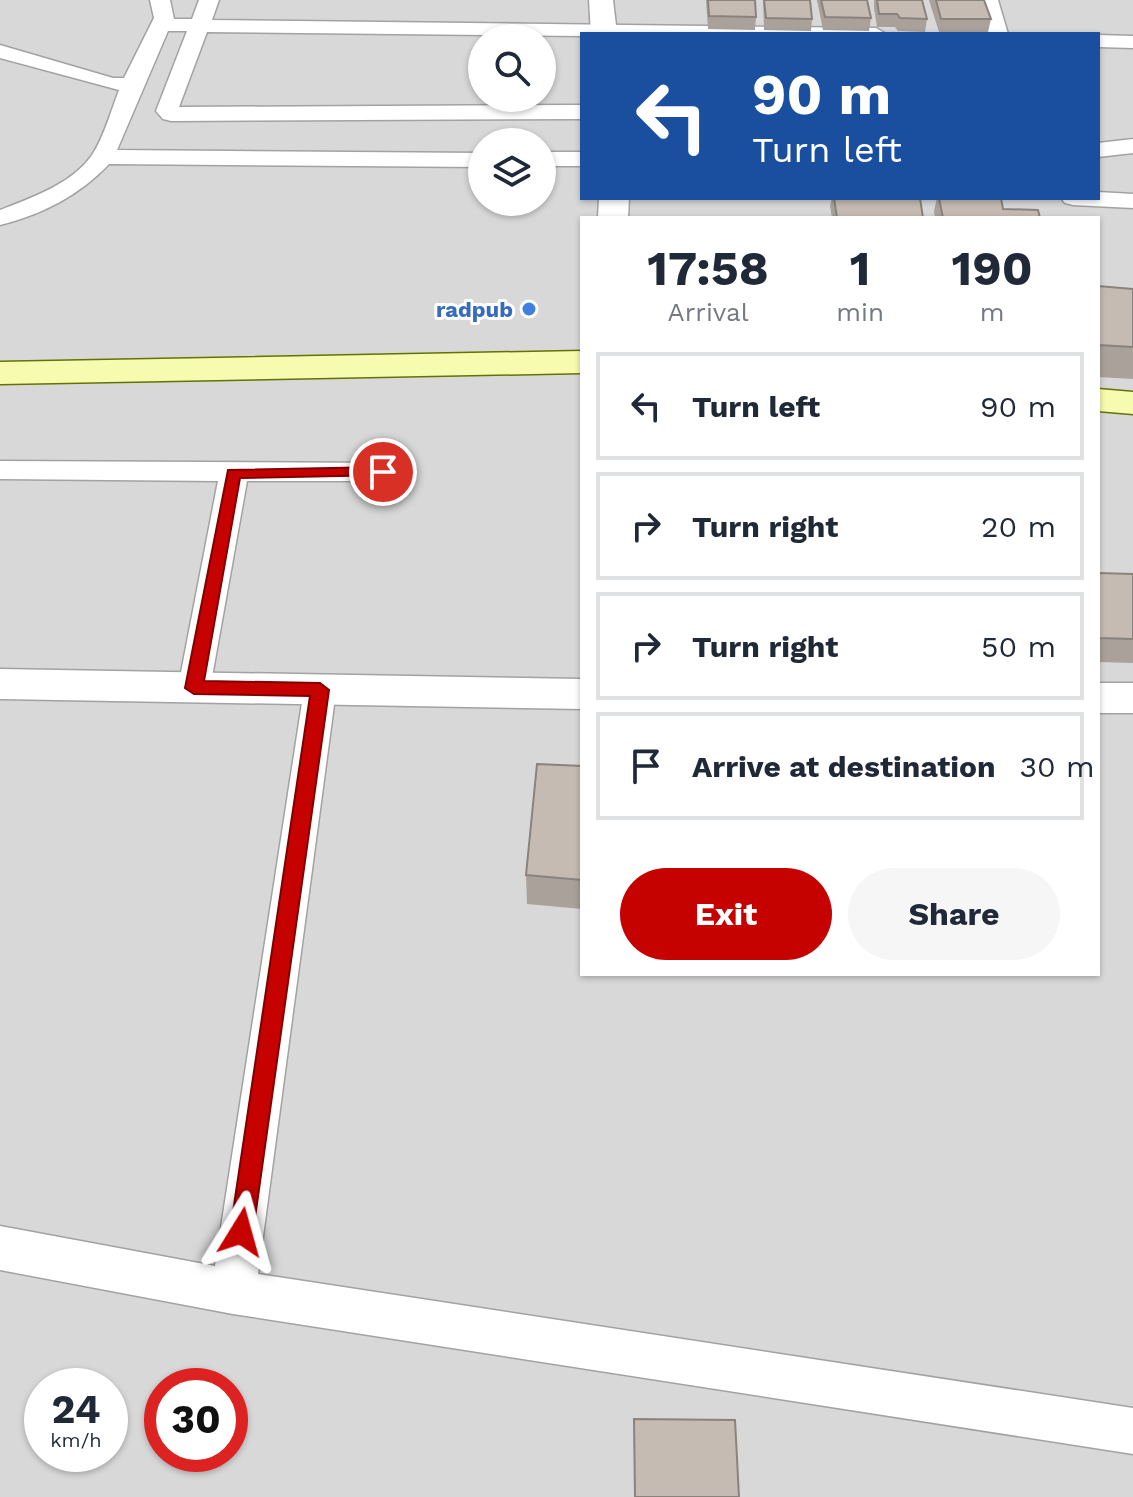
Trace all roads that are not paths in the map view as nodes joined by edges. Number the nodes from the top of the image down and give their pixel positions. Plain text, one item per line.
1 (160, 0) edge
2 (209, 0) edge
3 (601, 0) edge
4 (988, 0) edge
5 (200, 26) junction
6 (591, 32) edge
7 (604, 32) edge
8 (997, 32) edge
9 (157, 33) junction
10 (1100, 41) edge
11 (1133, 42) edge
12 (0, 51) edge
13 (88, 77) junction
14 (132, 84) junction
15 (580, 112) edge
16 (1133, 146) edge
17 (1100, 150) edge
18 (103, 157) junction
19 (556, 159) edge
20 (580, 159) edge
21 (468, 160) edge
22 (1100, 199) edge
23 (1133, 201) edge
24 (0, 218) edge
25 (580, 362) edge
26 (524, 363) junction
27 (0, 373) edge
28 (580, 377) edge
29 (1100, 400) edge
30 (1133, 403) edge
31 (1100, 426) edge
32 (1133, 428) edge
33 (0, 470) edge
34 (383, 472) dead end
35 (234, 473) junction
36 (0, 684) edge
37 (194, 688) junction
38 (320, 690) junction
39 (580, 694) edge
40 (1100, 698) edge
41 (1133, 698) edge
42 (0, 1248) edge
43 (233, 1292) junction
44 (1133, 1431) edge

1 - 9 street
2 - 5 street
3 - 7 street
4 - 8 street
5 - 6 street
5 - 9 street
5 - 15 street
9 - 13 street
9 - 14 street
10 - 11 street
12 - 13 street
13 - 14 street
14 - 18 street
16 - 17 street
18 - 21 street
18 - 24 street
19 - 20 street
22 - 23 street
25 - 26 main road
26 - 27 main road
26 - 28 main road
29 - 30 main road
31 - 32 main road
33 - 35 street
34 - 35 street
35 - 37 street
36 - 37 street
37 - 38 street
38 - 39 street
38 - 43 street
40 - 41 street
42 - 43 street
43 - 44 street

